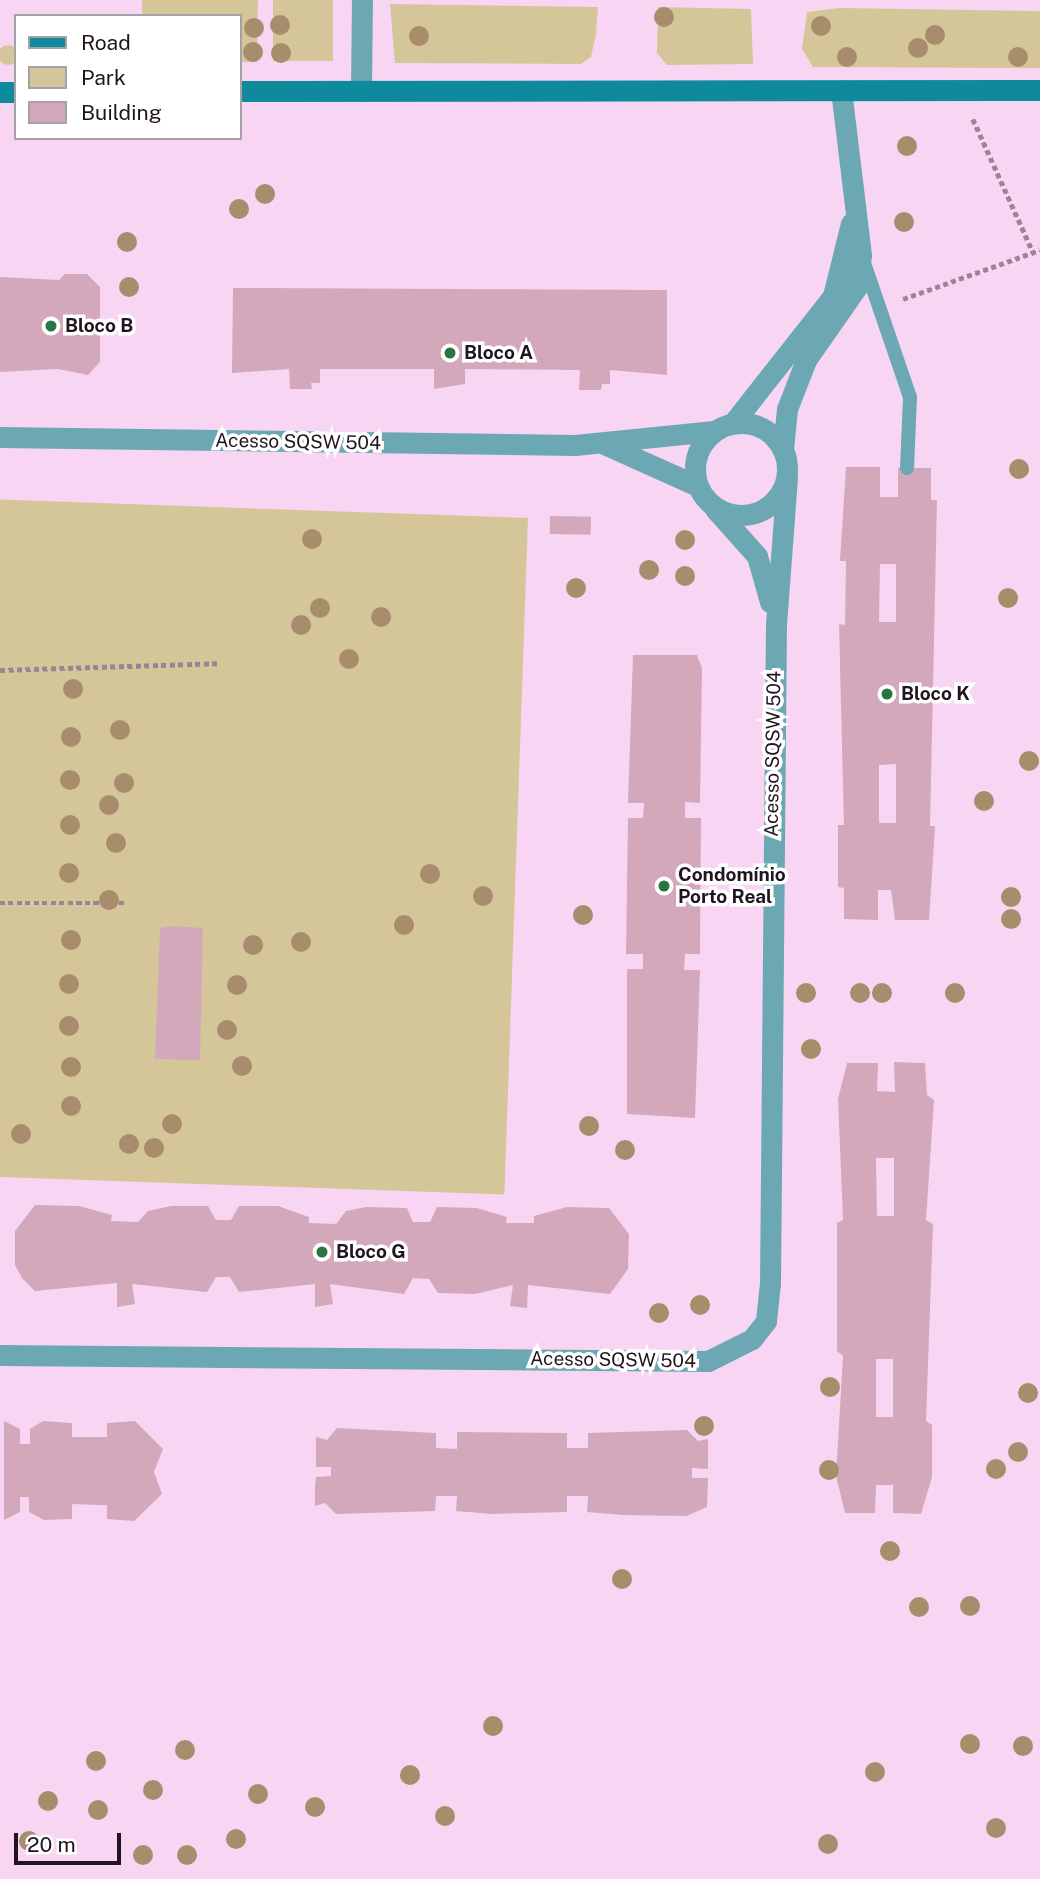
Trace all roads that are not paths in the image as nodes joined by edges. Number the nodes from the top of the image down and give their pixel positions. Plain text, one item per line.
1 (362, 0) edge
2 (841, 90) junction
3 (1040, 90) edge
4 (242, 91) edge
5 (361, 91) junction
6 (852, 218) junction
7 (861, 255) junction
8 (724, 427) junction
9 (0, 437) edge
10 (595, 441) junction
11 (783, 449) junction
12 (907, 468) dead end
13 (787, 478) junction
14 (698, 486) junction
15 (713, 506) junction
16 (776, 624) junction
17 (0, 1355) edge

1 - 5 street
2 - 3 street
2 - 5 street
2 - 6 street
4 - 5 street
6 - 7 street
6 - 8 street
7 - 11 street
7 - 12 lane
8 - 10 street, Acesso SQSW 504
8 - 11 street
8 - 14 street
9 - 10 street, Acesso SQSW 504
10 - 14 street, Acesso SQSW 504
11 - 13 street
13 - 15 street
13 - 16 street, Acesso SQSW 504
14 - 15 street
15 - 16 street, Acesso SQSW 504
16 - 17 street, Acesso SQSW 504

